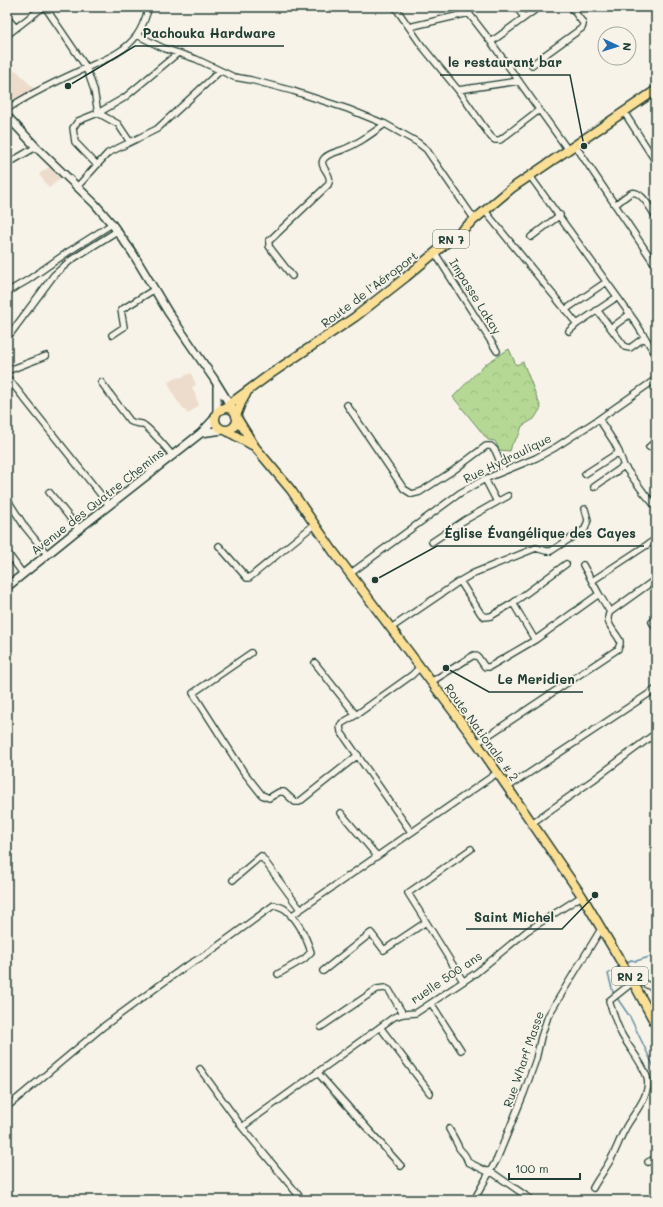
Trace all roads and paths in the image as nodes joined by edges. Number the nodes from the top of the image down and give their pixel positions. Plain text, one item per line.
1 (44, 7) edge
2 (149, 7) edge
3 (396, 7) edge
4 (464, 7) edge
5 (516, 7) edge
6 (539, 7) edge
7 (571, 7) edge
8 (469, 13) junction
9 (7, 18) edge
10 (524, 18) junction
11 (409, 27) junction
12 (16, 28) junction
13 (137, 35) junction
14 (7, 36) edge
15 (491, 42) junction
16 (178, 53) junction
17 (532, 65) dead end
18 (86, 67) junction
19 (220, 71) junction
20 (518, 80) junction
21 (458, 90) junction
22 (656, 90) edge
23 (7, 109) edge
24 (540, 110) junction
25 (624, 112) junction
26 (98, 113) junction
27 (7, 116) edge
28 (385, 124) junction
29 (130, 142) junction
30 (36, 147) junction
31 (571, 147) junction
32 (656, 162) edge
33 (7, 164) edge
34 (97, 165) junction
35 (530, 176) junction
36 (77, 186) junction
37 (615, 205) junction
38 (485, 211) junction
39 (560, 215) junction
40 (656, 217) edge
41 (475, 220) junction
42 (112, 224) junction
43 (116, 231) junction
44 (531, 236) dead end
45 (435, 253) junction
46 (656, 266) edge
47 (292, 276) dead end
48 (606, 282) junction
49 (154, 289) junction
50 (7, 292) edge
51 (617, 297) junction
52 (565, 310) junction
53 (597, 310) junction
54 (630, 314) junction
55 (577, 324) junction
56 (611, 328) junction
57 (569, 330) dead end
58 (11, 333) dead end
59 (112, 335) dead end
60 (645, 337) junction
61 (497, 351) dead end
62 (656, 355) edge
63 (46, 356) dead end
64 (7, 371) edge
65 (7, 377) edge
66 (656, 379) edge
67 (101, 382) dead end
68 (217, 384) junction
69 (249, 390) junction
70 (347, 406) dead end
71 (221, 411) junction
72 (236, 416) junction
73 (599, 419) junction
74 (224, 430) junction
75 (201, 433) junction
76 (656, 441) edge
77 (255, 447) junction
78 (649, 447) dead end
79 (619, 452) junction
80 (172, 456) junction
81 (624, 466) junction
82 (504, 470) junction
83 (585, 474) dead end
84 (485, 479) junction
85 (594, 487) dead end
86 (49, 492) dead end
87 (508, 496) dead end
88 (7, 499) edge
89 (497, 502) junction
90 (109, 505) junction
91 (656, 506) edge
92 (585, 509) dead end
93 (314, 524) junction
94 (79, 529) junction
95 (656, 538) edge
96 (432, 542) dead end
97 (219, 546) dead end
98 (7, 552) edge
99 (47, 554) junction
100 (566, 564) dead end
101 (583, 565) dead end
102 (351, 573) junction
103 (23, 574) junction
104 (656, 579) edge
105 (592, 580) junction
106 (460, 581) junction
107 (7, 587) edge
108 (599, 594) junction
109 (513, 603) junction
110 (610, 612) junction
111 (652, 622) dead end
112 (391, 628) junction
113 (656, 628) edge
114 (535, 640) junction
115 (251, 653) dead end
116 (315, 663) dead end
117 (420, 667) junction
118 (432, 682) junction
119 (656, 689) edge
120 (356, 715) junction
121 (656, 733) edge
122 (477, 744) junction
123 (358, 755) junction
124 (497, 772) junction
125 (508, 787) junction
126 (341, 812) dead end
127 (532, 823) junction
128 (411, 832) junction
129 (471, 849) dead end
130 (377, 856) junction
131 (233, 880) dead end
132 (582, 896) junction
133 (300, 910) junction
134 (291, 916) junction
135 (426, 922) junction
136 (601, 929) junction
137 (323, 971) dead end
138 (278, 974) dead end
139 (463, 981) junction
140 (633, 982) junction
141 (656, 990) edge
142 (431, 1003) junction
143 (403, 1014) junction
144 (656, 1025) edge
145 (321, 1027) dead end
146 (380, 1027) junction
147 (461, 1050) dead end
148 (200, 1069) dead end
149 (317, 1072) junction
150 (430, 1093) dead end
151 (7, 1107) edge
152 (242, 1127) junction
153 (449, 1129) dead end
154 (656, 1158) edge
155 (648, 1162) dead end
156 (401, 1166) dead end
157 (490, 1171) junction
158 (593, 1188) dead end
159 (300, 1197) dead end
160 (474, 1200) edge
161 (532, 1200) edge

1 - 12 street
1 - 18 street
2 - 13 street
3 - 11 street
4 - 8 street
5 - 10 street
6 - 10 street
7 - 17 street
8 - 11 street
8 - 15 street
9 - 12 street
10 - 15 street
11 - 21 street
12 - 14 street
13 - 16 street
13 - 18 street
15 - 20 street
16 - 19 street
16 - 26 street
18 - 23 street
18 - 26 street
19 - 28 street
19 - 29 street
20 - 21 street
20 - 24 street
21 - 24 street
22 - 25 main road, Route de l’Aéroport / RN 7
24 - 31 street
25 - 31 main road, Route de l’Aéroport / RN 7
25 - 32 street
26 - 29 street
26 - 34 street
27 - 30 main road
28 - 41 street
28 - 47 street
29 - 34 street
30 - 33 street
30 - 36 main road
31 - 35 main road, Route de l’Aéroport / RN 7
31 - 37 street
34 - 36 street
35 - 38 main road, Route de l’Aéroport / RN 7
35 - 39 street
36 - 42 main road
37 - 40 street
37 - 46 street
38 - 41 main road, Route de l’Aéroport / RN 7
38 - 52 street
39 - 44 street
39 - 48 street
41 - 45 main road, Route de l’Aéroport / RN 7
42 - 43 main road
42 - 50 street
43 - 49 main road
43 - 58 street
45 - 61 street, Impasse Lakay
45 - 69 main road, Route de l’Aéroport / RN 7
48 - 51 street
48 - 52 street
49 - 59 street
49 - 68 main road
51 - 53 street
51 - 54 street
52 - 55 street
53 - 55 street
53 - 56 street
54 - 56 street
54 - 60 street
55 - 57 street
56 - 60 street
60 - 62 street
63 - 64 street
65 - 90 street
66 - 73 street, Rue Hydraulique
67 - 80 street
68 - 71 main road
68 - 71 main road
69 - 71 main road, Route de l’Aéroport / RN 7
69 - 72 main road, Route de l’Aéroport / RN 7
70 - 82 street
71 - 72 main road
71 - 74 main road
71 - 75 main road, Avenue des Quatre Chemins
72 - 74 main road
72 - 77 main road, Route Nationale # 2 / RN 2
73 - 79 street
73 - 82 street, Rue Hydraulique
74 - 75 main road
74 - 77 main road, Route Nationale # 2 / RN 2
75 - 80 main road, Avenue des Quatre Chemins
76 - 78 street
77 - 93 main road, Route Nationale # 2 / RN 2
79 - 81 street
79 - 83 street
80 - 90 main road, Avenue des Quatre Chemins
81 - 85 street
81 - 91 street
82 - 84 street, Rue Hydraulique
84 - 89 street
84 - 102 street, Rue Hydraulique
86 - 94 street
87 - 89 street
88 - 99 street
89 - 96 street
90 - 94 main road, Avenue des Quatre Chemins
92 - 106 street
93 - 97 street
93 - 102 main road, Route Nationale # 2 / RN 2
94 - 99 main road, Avenue des Quatre Chemins
95 - 105 street
98 - 103 street
99 - 103 main road, Avenue des Quatre Chemins
100 - 109 street
101 - 105 street
102 - 112 main road, Route Nationale # 2 / RN 2
103 - 107 main road, Avenue des Quatre Chemins
104 - 110 street
105 - 108 street
106 - 109 street
106 - 112 street
108 - 110 street
108 - 114 street
109 - 114 street
110 - 122 street
111 - 113 street
112 - 117 main road, Route Nationale # 2 / RN 2
114 - 118 street
115 - 123 street
116 - 120 street
117 - 118 main road, Route Nationale # 2 / RN 2
117 - 120 street
118 - 122 main road, Route Nationale # 2 / RN 2
119 - 125 street
120 - 123 street
121 - 127 street
122 - 124 main road, Route Nationale # 2 / RN 2
123 - 128 street
124 - 125 main road, Route Nationale # 2 / RN 2
124 - 128 street
125 - 127 main road, Route Nationale # 2 / RN 2
126 - 130 street
127 - 132 main road, Route Nationale # 2 / RN 2
128 - 130 street
129 - 135 street
130 - 133 street
131 - 133 street
132 - 136 main road, Route Nationale # 2 / RN 2
132 - 139 street, ruelle 500 ans
133 - 134 street
134 - 138 street
134 - 151 street
135 - 137 street
135 - 139 street
136 - 140 main road, Route Nationale # 2 / RN 2
136 - 157 street, Rue Wharf Masse
139 - 142 street, ruelle 500 ans
140 - 141 street
140 - 144 main road, Route Nationale # 2 / RN 2
140 - 158 street
142 - 143 street, ruelle 500 ans
142 - 147 street
143 - 145 street
143 - 146 street, ruelle 500 ans
146 - 149 street, ruelle 500 ans
146 - 150 street
148 - 152 street
149 - 152 street, ruelle 500 ans
149 - 156 street
152 - 159 street
153 - 157 street
154 - 155 street
157 - 160 street, Rue Wharf Masse
157 - 161 street

